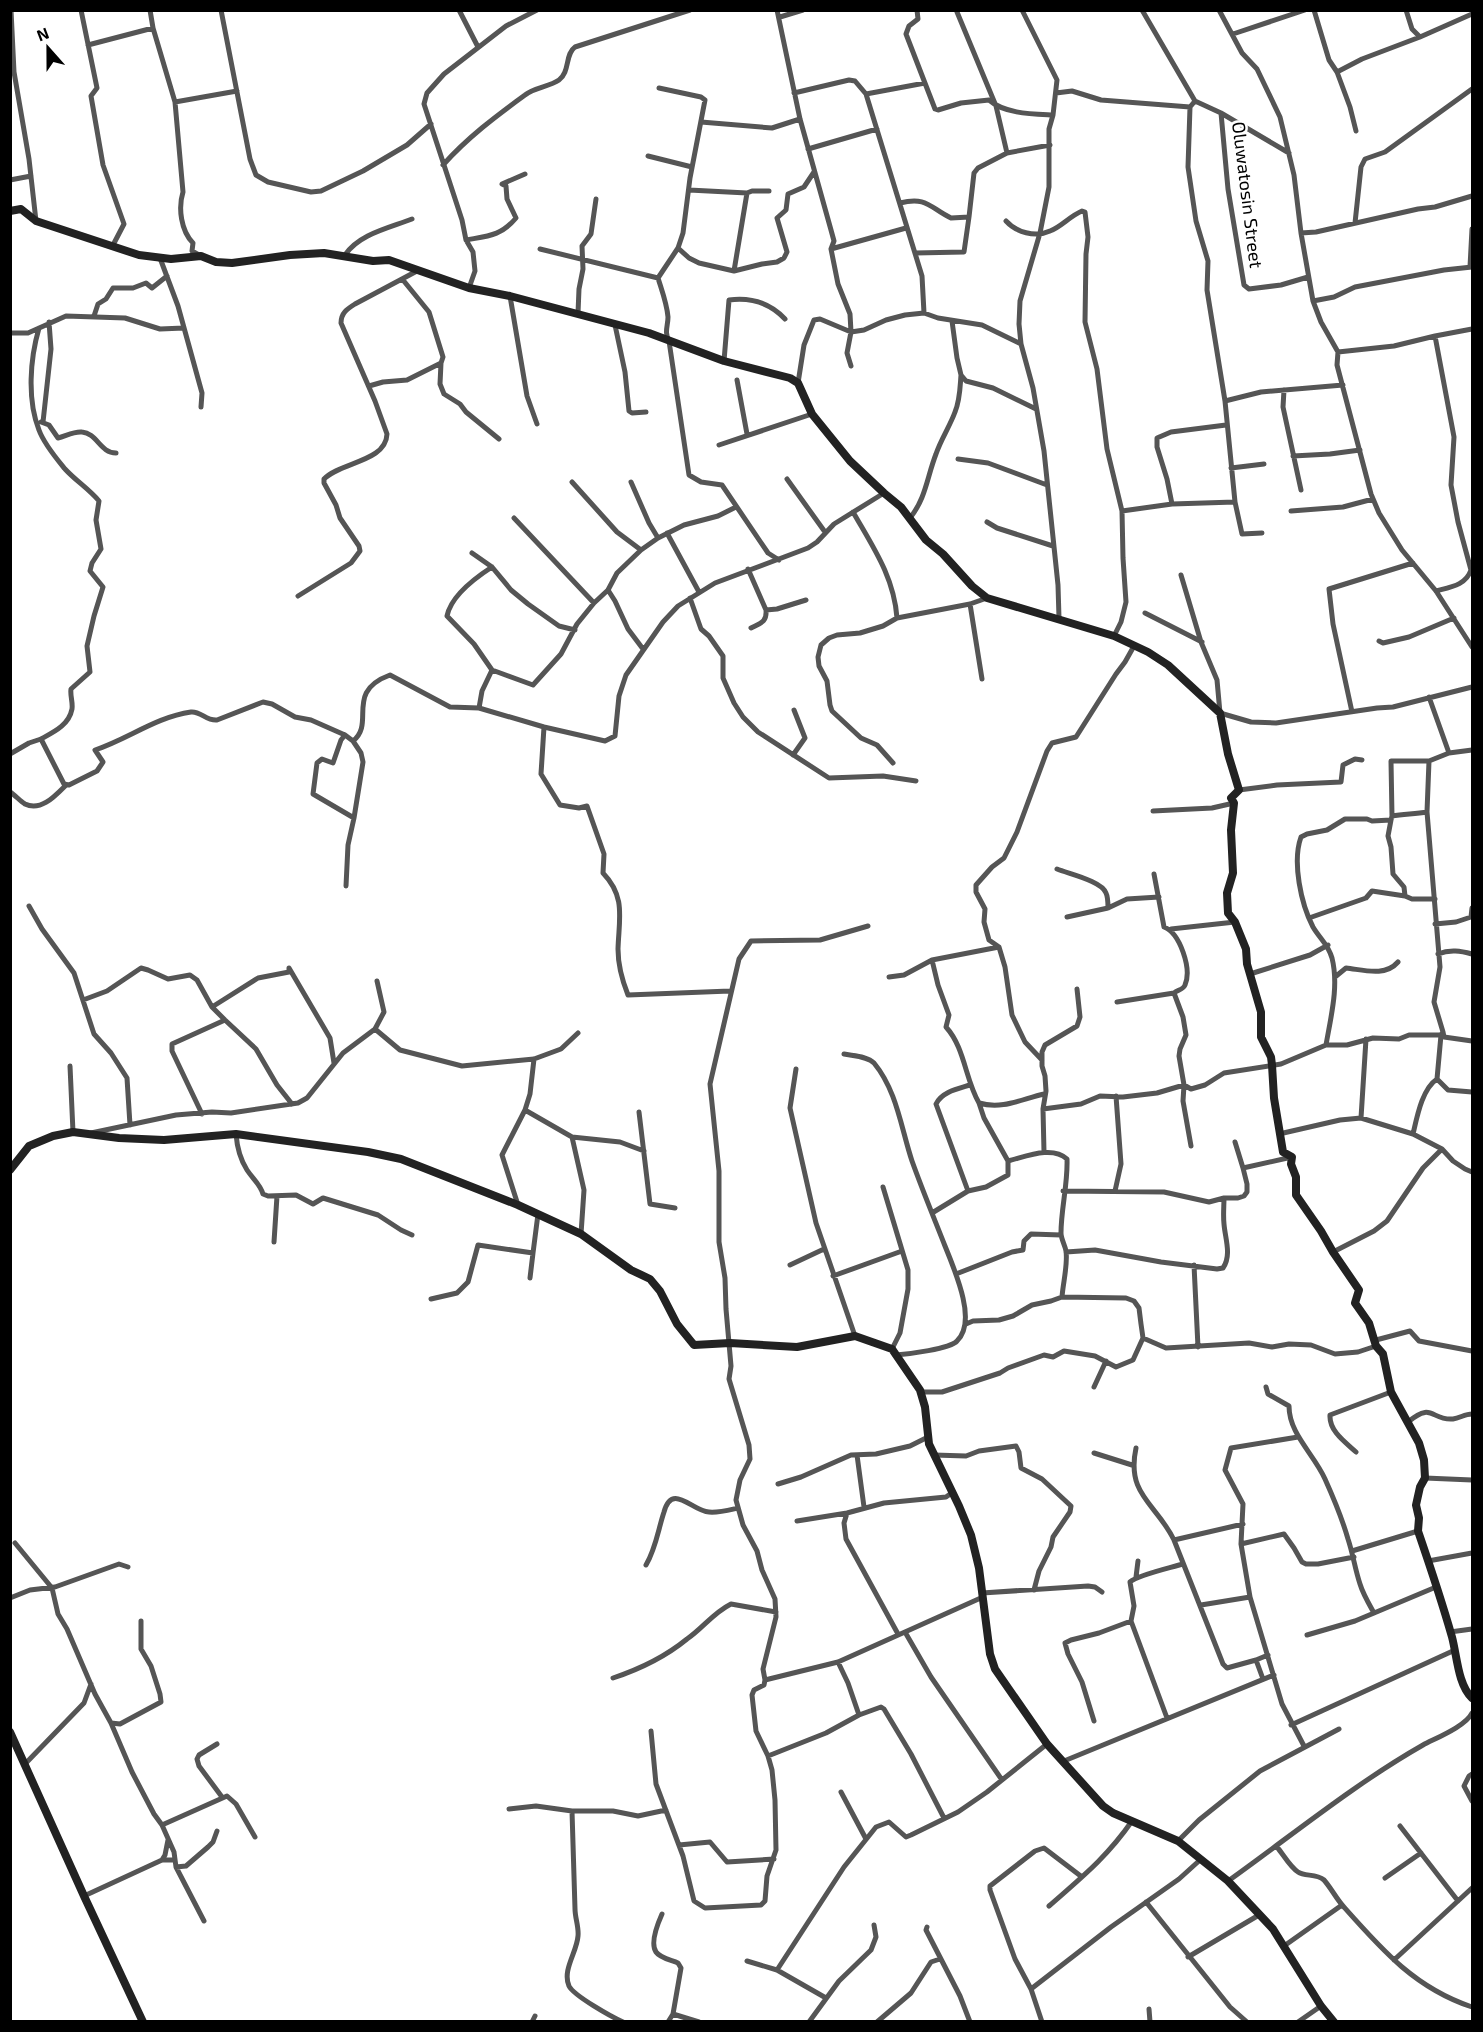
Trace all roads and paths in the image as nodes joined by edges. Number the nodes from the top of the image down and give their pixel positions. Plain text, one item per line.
1 (11, 10) edge
2 (81, 10) edge
3 (150, 10) edge
4 (221, 10) edge
5 (459, 10) edge
6 (537, 10) edge
7 (690, 10) edge
8 (803, 10) edge
9 (917, 10) edge
10 (1022, 10) edge
11 (1142, 10) edge
12 (1219, 10) edge
13 (1305, 10) edge
14 (1314, 10) edge
15 (1406, 10) edge
16 (957, 12) dead end
17 (778, 14) edge
18 (1473, 14) edge
19 (153, 28) junction
20 (1233, 34) junction
21 (1420, 37) junction
22 (88, 45) junction
23 (478, 47) junction
24 (1337, 72) junction
25 (925, 83) junction
26 (659, 88) dead end
27 (1473, 89) edge
28 (237, 91) junction
29 (794, 93) junction
30 (1056, 93) junction
31 (866, 94) junction
32 (1195, 101) junction
33 (175, 102) junction
34 (996, 106) junction
35 (1190, 107) junction
36 (1221, 113) junction
37 (1053, 115) junction
38 (800, 120) junction
39 (701, 122) junction
40 (431, 124) junction
41 (877, 129) junction
42 (1356, 130) dead end
43 (1050, 145) junction
44 (808, 149) junction
45 (1007, 153) junction
46 (1289, 153) junction
47 (648, 156) dead end
48 (443, 165) junction
49 (692, 167) junction
50 (814, 172) junction
51 (525, 174) dead end
52 (31, 176) junction
53 (10, 180) edge
54 (690, 190) junction
55 (769, 191) dead end
56 (747, 193) junction
57 (1473, 196) edge
58 (596, 198) dead end
59 (900, 204) junction
60 (10, 211) edge
61 (969, 217) junction
62 (412, 219) dead end
63 (36, 221) junction
64 (1006, 221) dead end
65 (1355, 223) junction
66 (906, 228) junction
67 (1473, 229) edge
68 (1040, 233) junction
69 (1300, 233) junction
70 (466, 240) junction
71 (112, 247) junction
72 (678, 248) junction
73 (540, 249) dead end
74 (831, 249) junction
75 (915, 253) junction
76 (345, 255) junction
77 (201, 256) junction
78 (160, 258) junction
79 (583, 258) junction
80 (1471, 267) edge
81 (417, 271) junction
82 (734, 272) junction
83 (166, 276) junction
84 (1308, 277) junction
85 (658, 278) junction
86 (403, 280) junction
87 (469, 288) junction
88 (510, 296) junction
89 (1313, 301) junction
90 (578, 313) junction
91 (924, 313) junction
92 (94, 316) junction
93 (785, 319) dead end
94 (951, 321) junction
95 (50, 322) junction
96 (615, 325) junction
97 (39, 328) junction
98 (184, 328) junction
99 (1473, 329) edge
100 (851, 332) junction
101 (10, 333) edge
102 (1435, 336) junction
103 (669, 341) junction
104 (1021, 344) junction
105 (1338, 352) junction
106 (724, 361) junction
107 (441, 363) junction
108 (851, 366) dead end
109 (961, 375) junction
110 (737, 380) dead end
111 (798, 383) junction
112 (1342, 385) junction
113 (369, 386) junction
114 (1284, 390) junction
115 (1225, 401) junction
116 (201, 406) dead end
117 (1036, 409) junction
118 (646, 412) dead end
119 (812, 414) junction
120 (39, 421) junction
121 (537, 424) dead end
122 (1226, 425) junction
123 (747, 434) junction
124 (499, 439) dead end
125 (719, 445) dead end
126 (1360, 450) junction
127 (116, 453) dead end
128 (1293, 456) junction
129 (958, 459) dead end
130 (1264, 464) dead end
131 (1231, 468) junction
132 (787, 479) dead end
133 (572, 482) dead end
134 (631, 482) dead end
135 (1047, 484) junction
136 (1300, 490) dead end
137 (884, 494) junction
138 (1373, 499) junction
139 (1235, 502) junction
140 (1172, 504) junction
141 (736, 507) junction
142 (1122, 511) junction
143 (1291, 511) dead end
144 (853, 512) junction
145 (514, 518) dead end
146 (910, 518) junction
147 (987, 522) dead end
148 (825, 532) junction
149 (667, 533) junction
150 (1262, 533) dead end
151 (658, 537) junction
152 (1053, 546) junction
153 (641, 550) junction
154 (472, 553) dead end
155 (779, 560) junction
156 (1413, 563) junction
157 (492, 567) junction
158 (748, 569) junction
159 (1181, 575) dead end
160 (608, 590) junction
161 (1436, 591) junction
162 (699, 592) junction
163 (298, 596) dead end
164 (690, 598) junction
165 (987, 598) junction
166 (806, 600) dead end
167 (594, 603) junction
168 (970, 604) junction
169 (766, 610) junction
170 (1145, 613) dead end
171 (897, 618) junction
172 (1059, 618) junction
173 (1454, 618) junction
174 (751, 628) dead end
175 (575, 630) junction
176 (1114, 636) junction
177 (1379, 641) dead end
178 (1202, 642) junction
179 (1134, 646) junction
180 (1473, 647) edge
181 (643, 649) junction
182 (492, 670) junction
183 (982, 679) dead end
184 (1473, 687) edge
185 (1429, 697) junction
186 (479, 708) junction
187 (794, 710) dead end
188 (1220, 712) junction
189 (1352, 712) junction
190 (544, 727) junction
191 (345, 735) junction
192 (42, 739) junction
193 (353, 741) junction
194 (1473, 750) edge
195 (1449, 753) junction
196 (10, 754) edge
197 (793, 755) junction
198 (1362, 760) dead end
199 (1429, 761) junction
200 (893, 762) dead end
201 (916, 781) dead end
202 (66, 785) junction
203 (1239, 790) junction
204 (10, 792) edge
205 (1234, 803) junction
206 (1153, 811) dead end
207 (1427, 812) junction
208 (354, 818) junction
209 (1392, 818) junction
210 (1057, 869) dead end
211 (1154, 874) dead end
212 (346, 886) dead end
213 (1405, 896) junction
214 (1159, 897) junction
215 (1435, 899) junction
216 (29, 906) dead end
217 (1108, 908) junction
218 (1473, 908) edge
219 (1067, 916) dead end
220 (1309, 918) junction
221 (1235, 922) junction
222 (1436, 924) junction
223 (868, 926) dead end
224 (1171, 929) junction
225 (1328, 945) junction
226 (999, 948) junction
227 (1438, 954) junction
228 (1473, 954) edge
229 (932, 960) junction
230 (1398, 962) dead end
231 (1250, 974) junction
232 (889, 977) dead end
233 (1335, 977) junction
234 (377, 981) dead end
235 (1077, 989) dead end
236 (730, 991) junction
237 (1174, 993) junction
238 (83, 1000) junction
239 (1118, 1002) dead end
240 (212, 1006) junction
241 (225, 1020) junction
242 (375, 1029) junction
243 (578, 1033) dead end
244 (1442, 1034) junction
245 (1365, 1039) junction
246 (1473, 1041) edge
247 (1326, 1045) junction
248 (844, 1054) dead end
249 (534, 1059) junction
250 (1042, 1060) junction
251 (334, 1063) junction
252 (1272, 1065) junction
253 (70, 1066) dead end
254 (796, 1068) dead end
255 (1437, 1079) junction
256 (970, 1085) junction
257 (1184, 1085) junction
258 (1473, 1092) edge
259 (1044, 1094) junction
260 (1116, 1096) junction
261 (979, 1103) junction
262 (292, 1104) junction
263 (1043, 1109) junction
264 (525, 1110) junction
265 (639, 1112) dead end
266 (202, 1114) junction
267 (1361, 1118) junction
268 (130, 1125) junction
269 (74, 1131) junction
270 (90, 1133) junction
271 (236, 1134) junction
272 (1279, 1134) junction
273 (1413, 1134) junction
274 (572, 1137) junction
275 (1234, 1142) dead end
276 (1191, 1146) dead end
277 (1442, 1149) junction
278 (644, 1151) junction
279 (1044, 1152) junction
280 (1292, 1157) junction
281 (1008, 1161) junction
282 (1244, 1168) junction
283 (10, 1170) edge
284 (1473, 1172) edge
285 (883, 1187) dead end
286 (968, 1191) junction
287 (1064, 1191) junction
288 (1115, 1191) junction
289 (277, 1196) junction
290 (1224, 1198) junction
291 (518, 1205) junction
292 (675, 1208) dead end
293 (932, 1213) junction
294 (538, 1214) junction
295 (581, 1234) junction
296 (412, 1235) dead end
297 (1061, 1235) junction
298 (274, 1242) dead end
299 (824, 1250) junction
300 (902, 1251) junction
301 (1066, 1252) junction
302 (1333, 1252) junction
303 (533, 1253) junction
304 (790, 1265) dead end
305 (1194, 1265) junction
306 (956, 1274) junction
307 (833, 1276) junction
308 (530, 1278) dead end
309 (1062, 1297) junction
310 (431, 1299) dead end
311 (966, 1323) junction
312 (855, 1336) junction
313 (1143, 1338) junction
314 (730, 1343) junction
315 (1376, 1343) junction
316 (1198, 1347) junction
317 (1473, 1351) edge
318 (894, 1352) junction
319 (1106, 1361) junction
320 (1094, 1387) dead end
321 (1266, 1387) dead end
322 (920, 1390) junction
323 (1391, 1392) junction
324 (1473, 1414) edge
325 (1408, 1422) junction
326 (928, 1437) junction
327 (1298, 1437) junction
328 (1136, 1448) dead end
329 (1356, 1452) dead end
330 (1094, 1453) dead end
331 (857, 1455) junction
332 (934, 1455) junction
333 (1132, 1465) junction
334 (1425, 1478) junction
335 (1473, 1480) edge
336 (778, 1484) dead end
337 (953, 1492) junction
338 (864, 1507) junction
339 (738, 1508) junction
340 (847, 1513) junction
341 (797, 1521) dead end
342 (1243, 1524) junction
343 (1418, 1531) junction
344 (1174, 1540) junction
345 (15, 1543) dead end
346 (1241, 1544) junction
347 (1473, 1553) edge
348 (1353, 1554) junction
349 (1138, 1561) dead end
350 (1428, 1561) junction
351 (1183, 1564) junction
352 (646, 1565) dead end
353 (128, 1567) dead end
354 (1136, 1577) junction
355 (1436, 1587) junction
356 (52, 1588) junction
357 (1034, 1590) junction
358 (1102, 1592) dead end
359 (983, 1595) junction
360 (1250, 1597) junction
361 (10, 1598) edge
362 (1201, 1605) junction
363 (776, 1612) junction
364 (1374, 1613) junction
365 (141, 1621) dead end
366 (1131, 1621) junction
367 (1473, 1629) edge
368 (1450, 1632) junction
369 (902, 1633) junction
370 (1307, 1635) dead end
371 (1455, 1650) junction
372 (1268, 1655) junction
373 (1256, 1660) junction
374 (838, 1662) junction
375 (1274, 1675) junction
376 (613, 1678) dead end
377 (1263, 1679) junction
378 (765, 1680) junction
379 (91, 1684) junction
380 (1473, 1698) edge
381 (99, 1702) junction
382 (84, 1703) junction
383 (1473, 1713) edge
384 (859, 1714) junction
385 (1167, 1718) junction
386 (1094, 1721) dead end
387 (111, 1723) junction
388 (120, 1724) junction
389 (1291, 1725) junction
390 (1339, 1729) dead end
391 (651, 1731) dead end
392 (10, 1732) edge
393 (117, 1735) junction
394 (217, 1744) dead end
395 (1047, 1744) junction
396 (1304, 1746) junction
397 (768, 1756) junction
398 (1064, 1761) junction
399 (25, 1764) junction
400 (1473, 1774) edge
401 (1002, 1780) junction
402 (841, 1792) dead end
403 (222, 1797) junction
404 (1473, 1802) edge
405 (509, 1809) dead end
406 (666, 1810) junction
407 (572, 1811) junction
408 (944, 1818) junction
409 (1132, 1821) junction
410 (162, 1825) junction
411 (1400, 1826) dead end
412 (217, 1831) dead end
413 (255, 1837) dead end
414 (866, 1839) junction
415 (168, 1840) junction
416 (1178, 1841) junction
417 (679, 1845) junction
418 (1277, 1847) junction
419 (1421, 1853) junction
420 (774, 1859) junction
421 (162, 1860) junction
422 (174, 1860) junction
423 (1200, 1860) junction
424 (176, 1867) junction
425 (1082, 1877) junction
426 (1385, 1878) dead end
427 (1228, 1881) junction
428 (1473, 1888) edge
429 (84, 1896) junction
430 (1458, 1901) junction
431 (1146, 1902) junction
432 (1342, 1905) junction
433 (1049, 1906) dead end
434 (662, 1914) dead end
435 (1259, 1915) junction
436 (204, 1921) dead end
437 (874, 1925) dead end
438 (927, 1927) dead end
439 (1284, 1946) junction
440 (1188, 1957) junction
441 (940, 1959) junction
442 (1394, 1960) junction
443 (747, 1961) dead end
444 (777, 1970) junction
445 (1031, 1989) junction
446 (826, 1998) junction
447 (1321, 2006) junction
448 (1473, 2007) edge
449 (1149, 2009) dead end
450 (673, 2014) junction
451 (143, 2022) edge
452 (623, 2022) edge
453 (668, 2022) edge
454 (699, 2022) edge
455 (809, 2022) edge
456 (877, 2022) edge
457 (970, 2022) edge
458 (1042, 2022) edge
459 (1150, 2022) edge
460 (1247, 2022) edge
461 (1298, 2022) edge
462 (1334, 2022) edge

1 - 52 street
2 - 22 street
3 - 19 street
4 - 28 street
5 - 23 street
6 - 23 street
7 - 48 street
8 - 17 street
9 - 25 street
10 - 30 street
11 - 32 street
12 - 20 street
13 - 20 street
14 - 24 street
15 - 21 street
16 - 34 street
17 - 29 street
18 - 21 street
19 - 22 street
19 - 33 street
20 - 46 street
21 - 24 street
22 - 71 street
23 - 40 street
24 - 42 street
25 - 31 street
25 - 34 street
26 - 39 street
27 - 65 street
28 - 33 street
28 - 40 street
29 - 31 street
29 - 38 street
30 - 35 street
30 - 37 street
31 - 41 street
32 - 35 street
32 - 36 street
33 - 77 street
34 - 37 street
34 - 45 street
35 - 115 street
36 - 46 street
36 - 84 street, Oluwatosin Street
37 - 43 street
38 - 39 street
38 - 44 street
39 - 49 street
40 - 48 street
41 - 44 street
41 - 59 street
43 - 45 street
43 - 68 street
44 - 50 street
45 - 61 street
46 - 69 street
47 - 49 street
48 - 70 street
49 - 54 street
50 - 74 street
50 - 82 street
51 - 70 street
52 - 53 street
52 - 63 street
54 - 56 street
54 - 72 street
55 - 56 street
56 - 82 street
57 - 65 street
58 - 79 street
59 - 61 street
59 - 66 street
60 - 63 street
61 - 75 street
62 - 76 street
63 - 71 street
64 - 68 street
65 - 69 street
66 - 74 street
66 - 75 street
67 - 80 street
68 - 104 street
68 - 142 street
69 - 84 street
70 - 87 street
71 - 78 street
72 - 82 street
72 - 85 street
73 - 79 street
74 - 100 street
75 - 91 street
76 - 77 street
76 - 81 street
77 - 78 street
78 - 83 street
79 - 85 street
79 - 90 street
80 - 89 street
81 - 86 street
81 - 87 street
83 - 92 street
83 - 98 street
84 - 89 street
85 - 103 street
86 - 107 street
86 - 113 street
87 - 88 street
88 - 90 street
88 - 121 street
89 - 105 street
90 - 96 street
91 - 94 street
91 - 100 street
92 - 95 street
92 - 98 street
93 - 106 street
94 - 104 street
94 - 109 street
95 - 97 street
95 - 120 street
96 - 103 street
96 - 118 street
97 - 101 street
97 - 120 street
98 - 116 street
99 - 102 street
100 - 108 street
100 - 111 street
102 - 105 street
102 - 161 street
103 - 106 street
103 - 141 street
104 - 117 street
105 - 112 street
106 - 111 street
107 - 113 street
107 - 124 street
109 - 117 street
109 - 146 street
110 - 123 street
111 - 119 street
112 - 114 street
112 - 126 street
113 - 163 street
114 - 115 street
114 - 128 street
115 - 122 street
117 - 135 street
119 - 123 street
119 - 137 street
120 - 127 street
120 - 192 street
122 - 131 street
122 - 140 street
123 - 125 street
126 - 128 street
126 - 138 street
128 - 136 street
129 - 135 street
130 - 131 street
131 - 139 street
132 - 148 street
133 - 153 street
134 - 151 street
135 - 152 street
137 - 144 street
137 - 146 street
138 - 143 street
138 - 156 street
139 - 140 street
139 - 150 street
140 - 142 street
141 - 149 street
141 - 155 street
142 - 176 street
144 - 148 street
144 - 171 street
145 - 167 street
146 - 165 street
147 - 152 street
148 - 155 street
149 - 151 street
149 - 162 street
151 - 153 street
152 - 172 street
153 - 160 street
154 - 157 street
155 - 158 street
156 - 161 street
156 - 189 street
157 - 175 street
157 - 182 street
158 - 162 street
158 - 169 street
159 - 178 street
160 - 167 street
160 - 181 street
161 - 173 street
162 - 164 street
164 - 181 street
164 - 197 street
165 - 168 street
165 - 172 street
166 - 169 street
167 - 175 street
168 - 171 street
168 - 183 street
169 - 174 street
170 - 178 street
171 - 200 street
172 - 176 street
173 - 177 street
173 - 180 street
175 - 182 street
176 - 179 street
178 - 188 street
179 - 188 street
179 - 226 street
181 - 190 street
182 - 186 street
184 - 185 street
185 - 189 street
185 - 195 street
186 - 190 street
186 - 193 street
187 - 197 street
188 - 189 street
188 - 203 street
190 - 236 street
191 - 193 street
191 - 202 street
191 - 208 street
192 - 196 street
192 - 202 street
193 - 208 street
194 - 195 street
195 - 199 street
197 - 201 street
198 - 203 street
199 - 207 street
199 - 209 street
202 - 204 street
203 - 205 street
205 - 206 street
205 - 221 street
207 - 209 street
207 - 215 street
208 - 212 street
209 - 213 street
209 - 220 street
210 - 217 street
211 - 214 street
213 - 215 street
213 - 220 street
214 - 217 street
214 - 224 street
215 - 222 street
216 - 238 street
217 - 219 street
218 - 222 street
220 - 225 street
221 - 224 street
221 - 231 street
222 - 227 street
223 - 236 street
224 - 237 street
225 - 231 street
225 - 233 street
226 - 229 street
226 - 250 street
227 - 228 street
227 - 244 street
229 - 232 street
229 - 256 street
230 - 233 street
231 - 252 street
233 - 247 street
234 - 242 street
235 - 250 street
236 - 314 street
237 - 239 street
237 - 257 street
238 - 240 street
238 - 268 street
240 - 241 street
240 - 251 street
241 - 262 street
241 - 266 street
242 - 249 street
242 - 251 street
243 - 249 street
244 - 245 street
244 - 246 street
244 - 255 street
245 - 247 street
245 - 267 street
247 - 252 street
248 - 293 street
249 - 264 street
250 - 259 street
251 - 262 street
252 - 257 street
252 - 272 street
253 - 269 street
254 - 299 street
255 - 258 street
255 - 273 street
256 - 261 street
256 - 286 street
257 - 260 street
257 - 276 street
259 - 261 street
259 - 263 street
260 - 263 street
260 - 288 street
261 - 281 street
262 - 266 street
263 - 279 street
264 - 274 street
264 - 291 street
265 - 278 street
266 - 268 street
267 - 272 street
267 - 273 street
268 - 270 street
269 - 270 street
269 - 283 street
270 - 271 street
271 - 289 street
271 - 291 street
272 - 280 street
273 - 277 street
274 - 278 street
274 - 295 street
275 - 282 street
277 - 284 street
277 - 302 street
278 - 292 street
279 - 281 street
279 - 287 street
280 - 282 street
280 - 302 street
281 - 286 street
282 - 290 street
285 - 300 street
286 - 293 street
287 - 288 street
287 - 297 street
288 - 290 street
289 - 296 street
289 - 298 street
290 - 305 street
291 - 294 street
293 - 306 street
294 - 295 street
294 - 303 street
295 - 314 street
297 - 301 street
297 - 306 street
299 - 304 street
299 - 307 street
300 - 307 street
300 - 318 street
301 - 305 street
301 - 309 street
302 - 315 street
303 - 308 street
303 - 310 street
305 - 316 street
306 - 311 street
307 - 312 street
309 - 311 street
309 - 313 street
311 - 318 street
312 - 314 street
312 - 318 street
313 - 316 street
313 - 319 street
314 - 339 street
315 - 316 street
315 - 317 street
315 - 323 street
318 - 322 street
319 - 320 street
319 - 322 street
321 - 327 street
322 - 326 street
323 - 325 street
323 - 329 street
324 - 325 street
325 - 334 street
326 - 331 street
326 - 332 street
327 - 342 street
327 - 348 street
328 - 333 street
330 - 333 street
331 - 336 street
331 - 338 street
332 - 337 street
332 - 357 street
333 - 344 street
334 - 335 street
334 - 343 street
337 - 338 street
337 - 359 street
338 - 340 street
339 - 352 street
339 - 363 street
340 - 341 street
340 - 369 street
342 - 344 street
342 - 346 street
343 - 348 street
343 - 350 street
344 - 351 street
345 - 356 street
346 - 348 street
346 - 360 street
347 - 350 street
348 - 364 street
349 - 354 street
350 - 355 street
351 - 354 street
351 - 362 street
353 - 356 street
354 - 366 street
355 - 364 street
355 - 368 street
356 - 361 street
356 - 379 street
357 - 358 street
357 - 359 street
359 - 369 street
359 - 395 street
360 - 362 street
360 - 372 street
362 - 373 street
363 - 376 street
363 - 378 street
364 - 370 street
365 - 388 street
366 - 385 street
366 - 386 street
367 - 368 street
368 - 371 street
369 - 374 street
369 - 401 street
371 - 380 street
371 - 389 street
372 - 373 street
372 - 375 street
373 - 377 street
374 - 378 street
374 - 384 street
375 - 377 street
375 - 389 street
377 - 385 street
378 - 397 street
379 - 381 street
379 - 382 street
381 - 382 street
381 - 387 street
382 - 399 street
383 - 418 street
384 - 397 street
384 - 408 street
385 - 398 street
387 - 388 street
387 - 393 street
388 - 393 street
389 - 396 street
390 - 396 street
391 - 406 street
392 - 399 street
393 - 410 street
394 - 403 street
395 - 398 street
395 - 401 street
396 - 416 street
397 - 420 street
398 - 409 street
399 - 429 street
400 - 404 street
401 - 408 street
402 - 414 street
403 - 410 street
403 - 413 street
405 - 407 street
406 - 407 street
406 - 417 street
407 - 452 street
408 - 414 street
409 - 416 street
409 - 425 street
410 - 415 street
411 - 419 street
412 - 424 street
414 - 444 street
415 - 421 street
415 - 422 street
416 - 423 street
417 - 420 street
417 - 420 street
418 - 427 street
418 - 432 street
419 - 426 street
419 - 430 street
421 - 422 street
421 - 429 street
422 - 424 street
423 - 427 street
423 - 431 street
424 - 436 street
425 - 433 street
425 - 445 street
427 - 435 street
428 - 430 street
429 - 451 street
430 - 442 street
431 - 440 street
431 - 445 street
432 - 439 street
432 - 442 street
434 - 450 street
435 - 439 street
435 - 440 street
437 - 446 street
438 - 441 street
439 - 447 street
440 - 460 street
441 - 456 street
441 - 457 street
442 - 448 street
443 - 444 street
444 - 446 street
445 - 458 street
446 - 455 street
447 - 461 street
447 - 462 street
449 - 459 street
450 - 453 street
450 - 454 street

